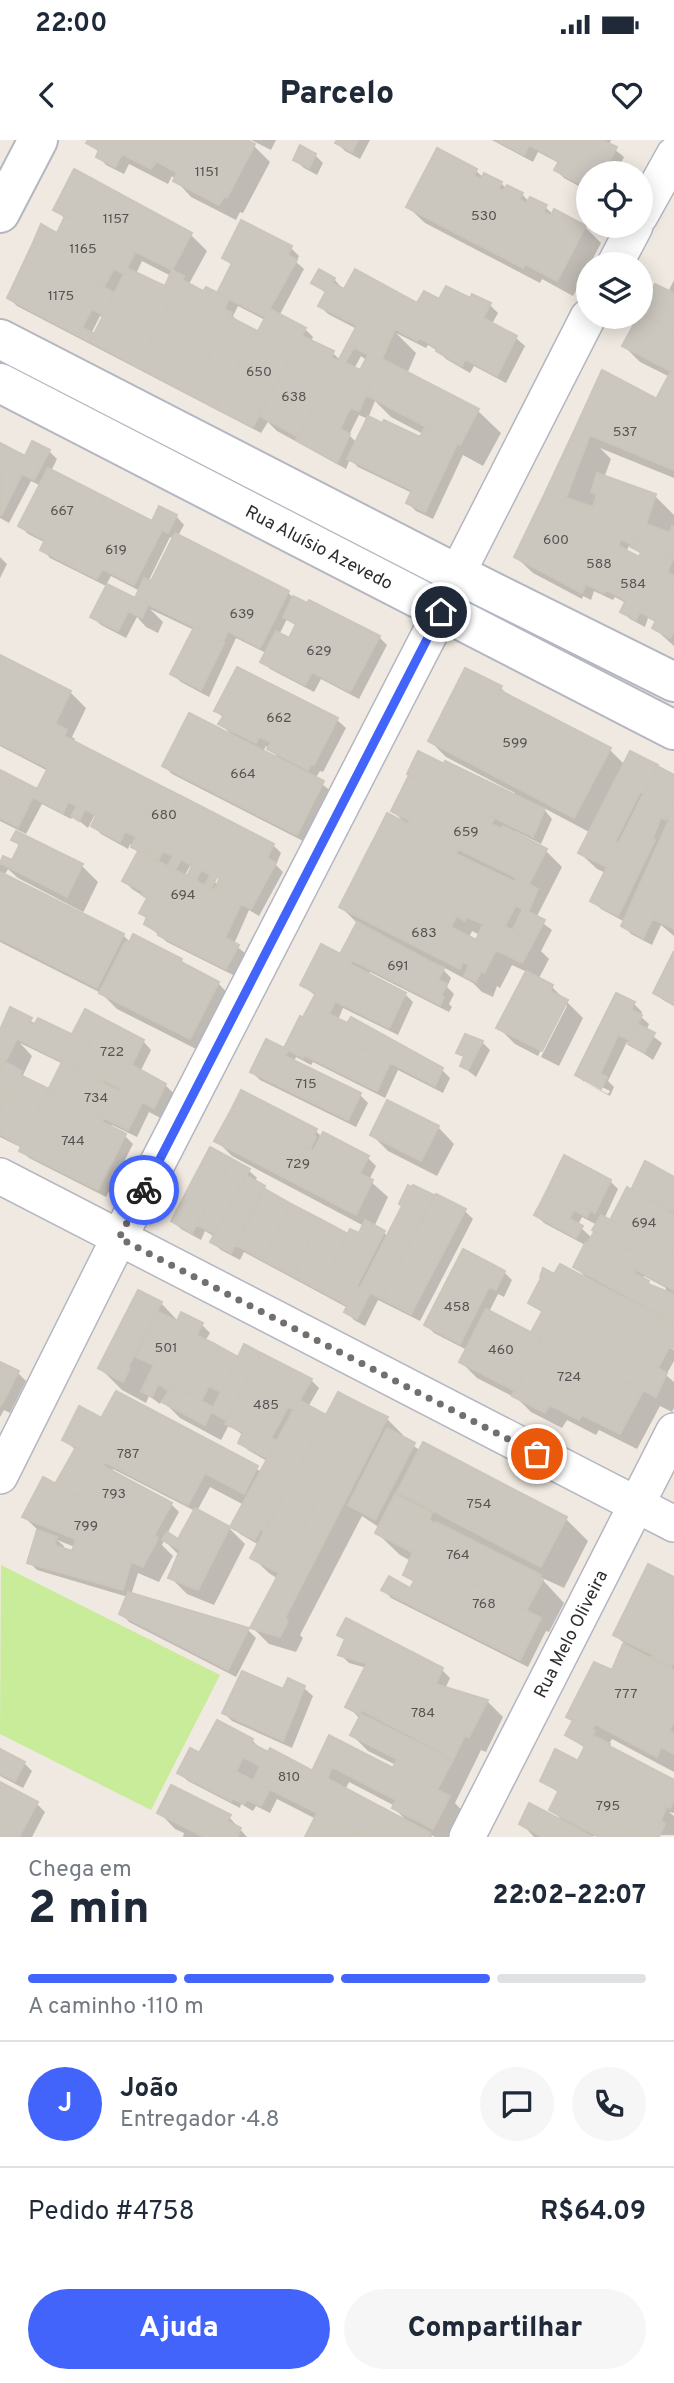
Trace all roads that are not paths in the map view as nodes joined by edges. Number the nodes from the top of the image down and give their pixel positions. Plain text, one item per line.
1 (38, 140) edge
2 (674, 155) edge
3 (653, 193) edge
4 (0, 214) edge
5 (582, 329) edge
6 (0, 339) edge
7 (0, 383) edge
8 (457, 574) junction
9 (441, 612) junction
10 (674, 682) edge
11 (674, 730) edge
12 (0, 1176) edge
13 (119, 1238) junction
14 (674, 1431) edge
15 (0, 1476) edge
16 (635, 1505) junction
17 (674, 1524) edge
18 (467, 1837) edge

1 - 4 main road
2 - 3 street
5 - 8 street
6 - 8 main road
7 - 9 main road, Rua Aluísio Azevedo
8 - 10 main road
9 - 11 main road, Rua Aluísio Azevedo
9 - 13 street
12 - 13 street
13 - 15 street
13 - 16 street
14 - 16 street, Rua Melo Oliveira
16 - 17 street
16 - 18 street, Rua Melo Oliveira

